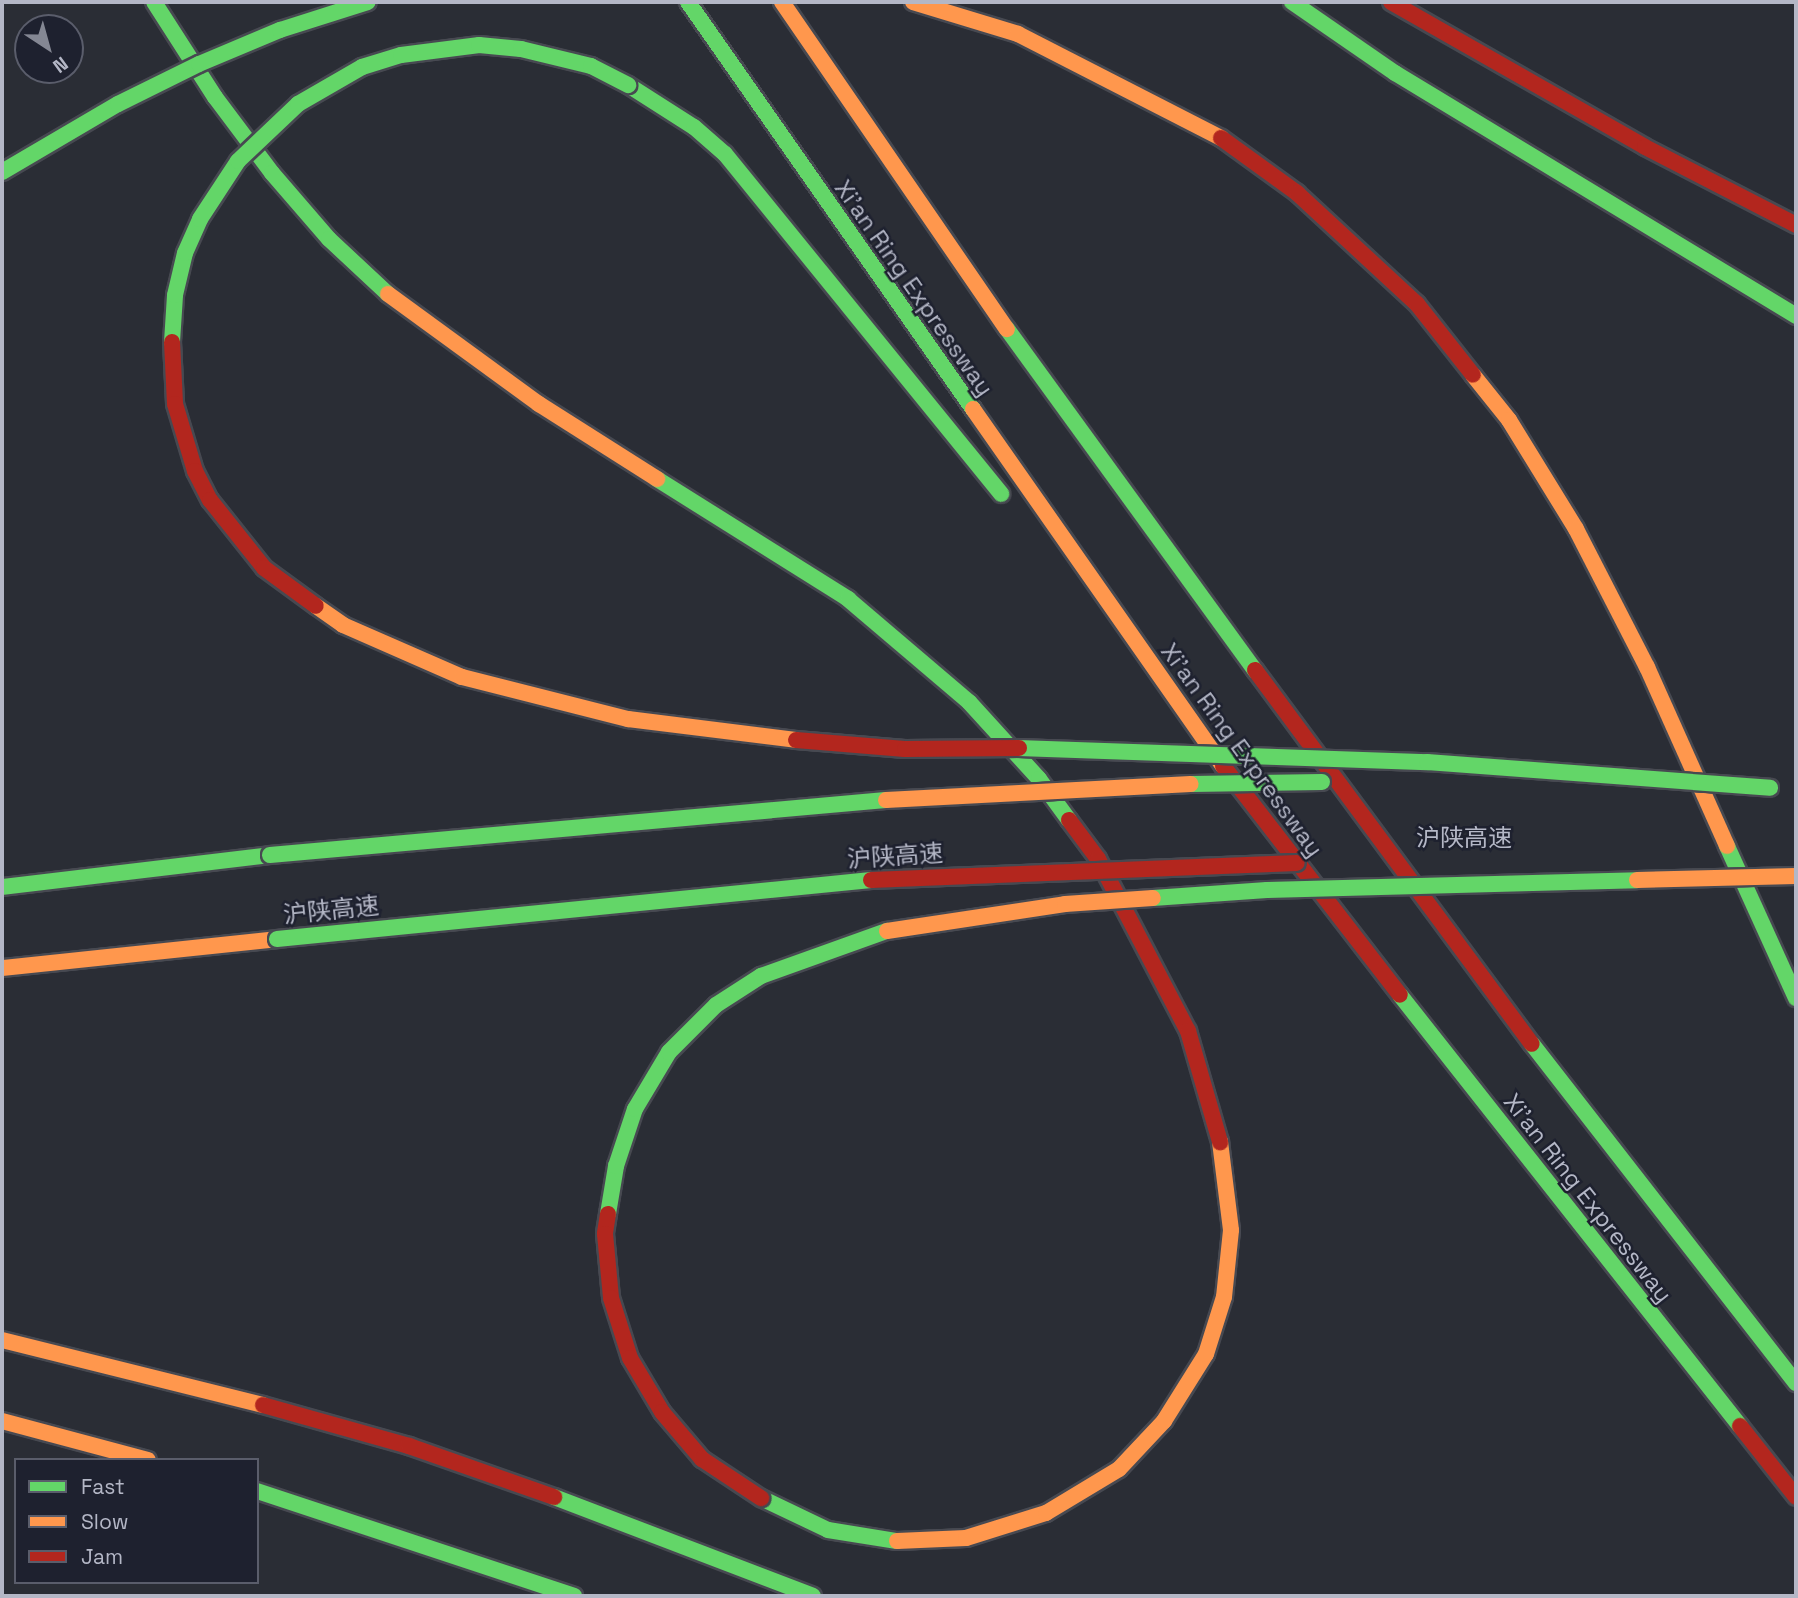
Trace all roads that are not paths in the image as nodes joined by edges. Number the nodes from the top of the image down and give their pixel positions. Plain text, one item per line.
1 (154, 2) edge
2 (370, 2) edge
3 (688, 2) edge
4 (782, 2) edge
5 (913, 2) edge
6 (1292, 2) edge
7 (1391, 2) edge
8 (2, 172) edge
9 (1796, 225) edge
10 (1796, 316) edge
11 (1014, 510) dead end
12 (1074, 585) dead end
13 (1424, 780) dead end
14 (1355, 781) dead end
15 (1255, 812) junction
16 (1413, 861) dead end
17 (1373, 862) dead end
18 (1629, 862) dead end
19 (1318, 863) dead end
20 (1796, 874) edge
21 (2, 887) edge
22 (2, 968) edge
23 (1796, 998) edge
24 (2, 1340) edge
25 (1796, 1383) edge
26 (2, 1420) edge
27 (141, 1458) edge
28 (259, 1492) edge
29 (1796, 1497) edge
30 (574, 1596) edge
31 (813, 1596) edge

1 - 20 highway, bridge
2 - 8 highway, bridge
3 - 15 highway, Xi'an Ring Expressway
4 - 25 highway, Xi'an Ring Expressway
5 - 23 highway, bridge
6 - 10 highway
7 - 9 highway
11 - 13 highway, bridge
12 - 15 highway
14 - 21 highway, bridge
15 - 29 highway, Xi'an Ring Expressway
16 - 17 highway, 沪陕高速
18 - 20 highway
19 - 22 highway, 沪陕高速, bridge
24 - 31 highway
26 - 27 highway
28 - 30 highway

